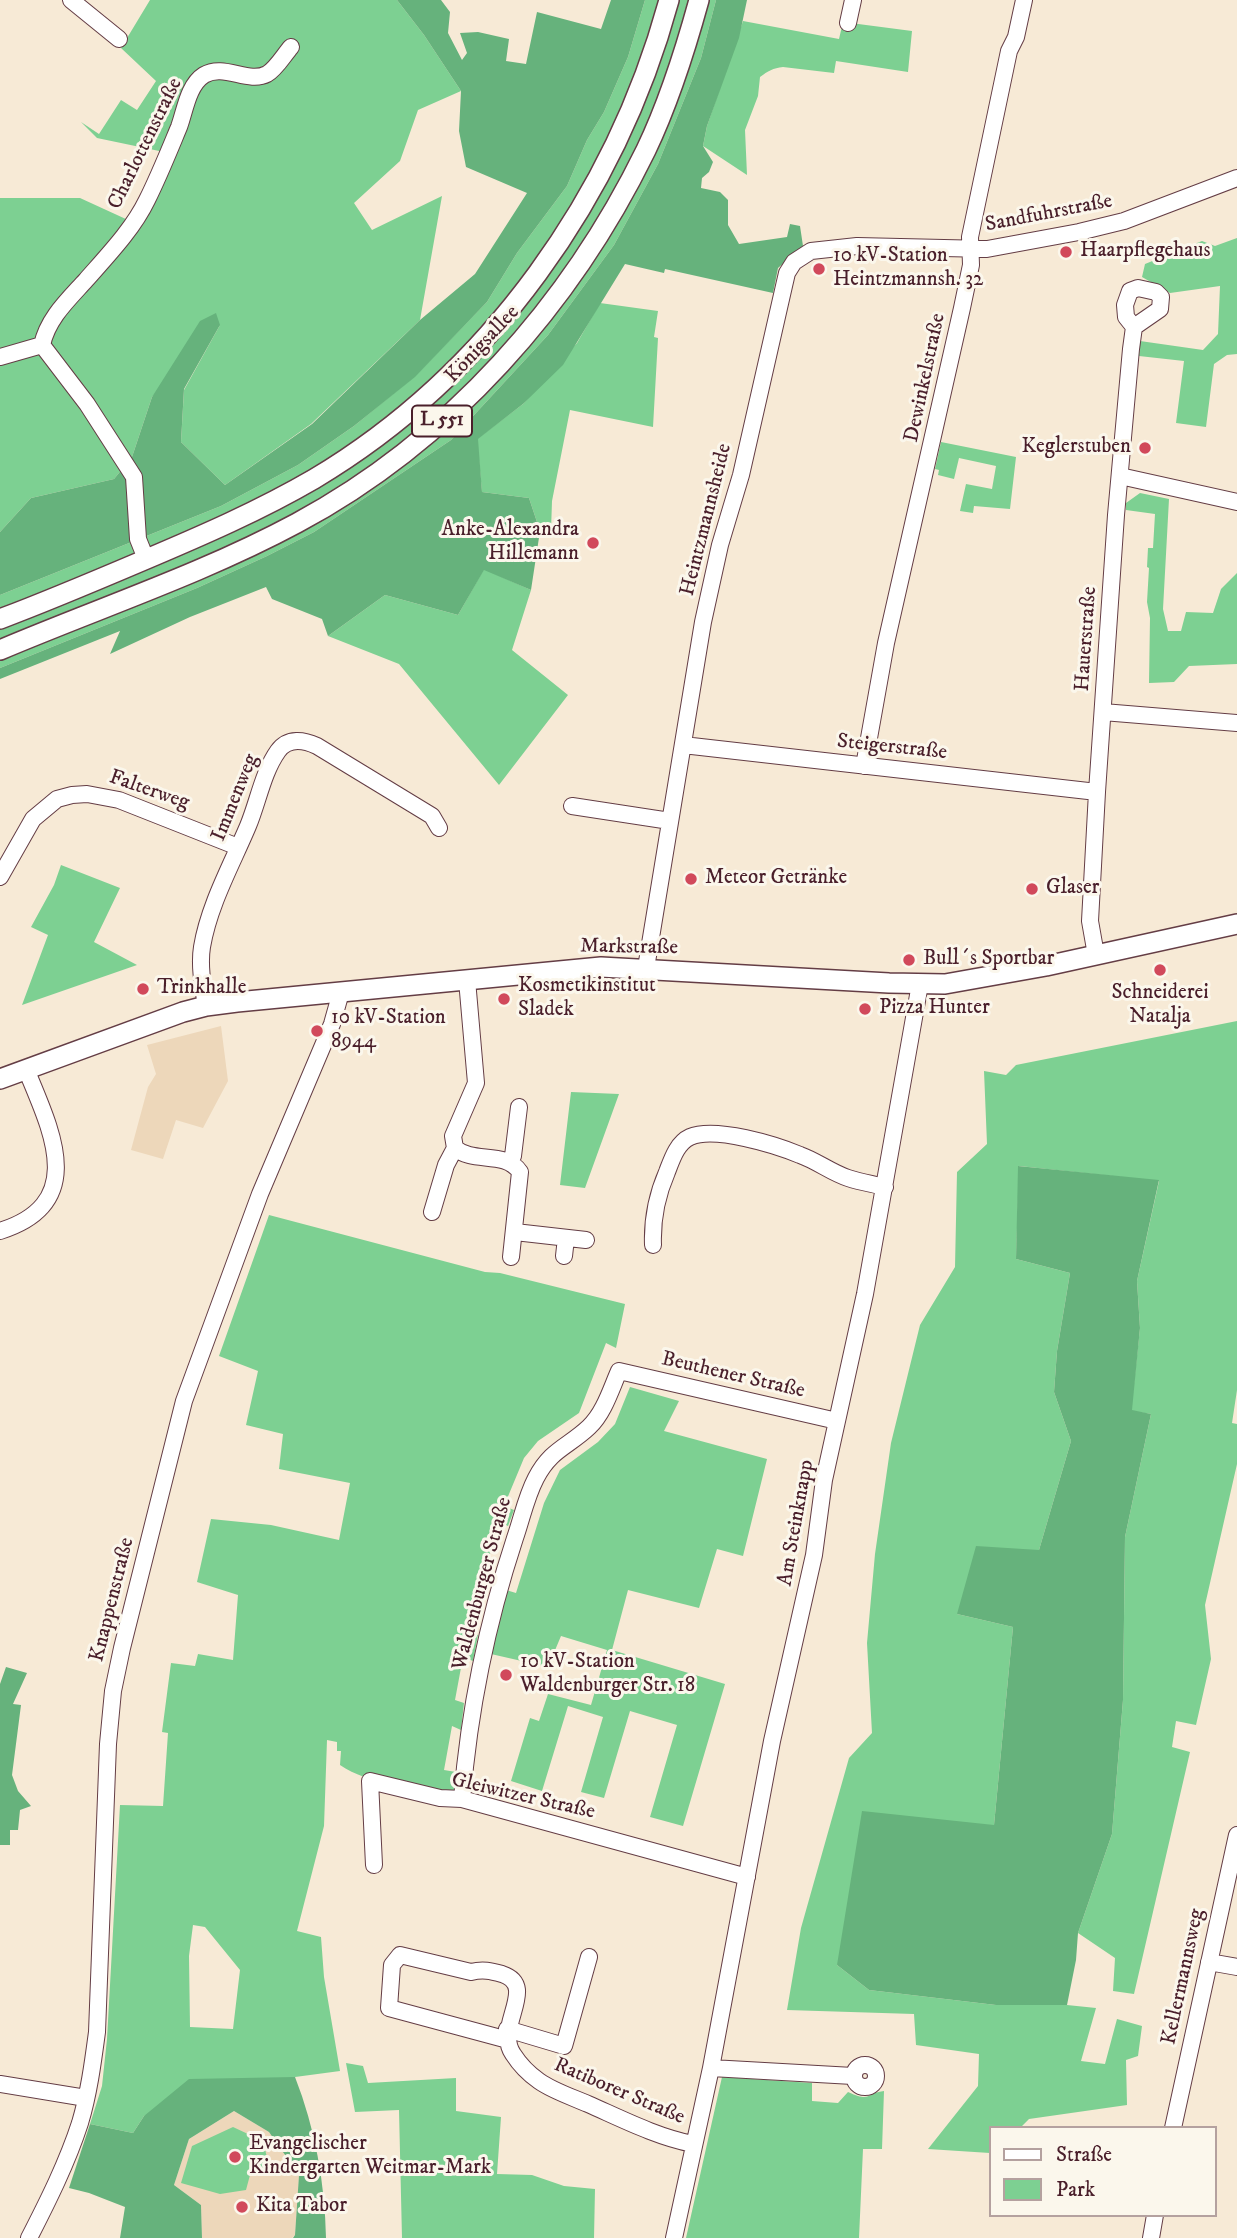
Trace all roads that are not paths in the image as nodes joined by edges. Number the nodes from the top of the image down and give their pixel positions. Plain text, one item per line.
1 (71, 0) edge
2 (669, 0) edge
3 (699, 0) edge
4 (853, 0) edge
5 (1024, 0) edge
6 (848, 23) dead end
7 (120, 39) dead end
8 (292, 47) dead end
9 (1237, 178) edge
10 (821, 249) joint
11 (970, 249) junction
12 (1134, 327) dead end
13 (42, 345) junction
14 (0, 357) edge
15 (1120, 476) junction
16 (1237, 502) edge
17 (146, 559) junction
18 (0, 619) edge
19 (0, 650) edge
20 (1103, 712) junction
21 (1237, 723) edge
22 (682, 745) junction
23 (864, 766) junction
24 (1097, 792) junction
25 (572, 806) dead end
26 (670, 821) junction
27 (439, 828) dead end
28 (238, 848) junction
29 (0, 877) edge
30 (1237, 924) edge
31 (1096, 955) junction
32 (646, 968) junction
33 (467, 981) junction
34 (920, 984) junction
35 (341, 992) junction
36 (206, 1006) junction
37 (26, 1069) junction
38 (0, 1079) edge
39 (519, 1107) dead end
40 (455, 1148) junction
41 (510, 1162) junction
42 (885, 1187) junction
43 (432, 1212) dead end
44 (0, 1231) edge
45 (515, 1231) junction
46 (566, 1238) junction
47 (586, 1240) dead end
48 (653, 1245) dead end
49 (564, 1256) dead end
50 (511, 1257) dead end
51 (619, 1371) joint
52 (837, 1421) junction
53 (463, 1799) junction
54 (1237, 1835) edge
55 (374, 1865) dead end
56 (747, 1877) junction
57 (589, 1956) dead end
58 (1209, 1962) junction
59 (1237, 1967) edge
60 (507, 2035) junction
61 (711, 2068) junction
62 (853, 2076) dead end
63 (0, 2084) edge
64 (86, 2098) junction
65 (1173, 2126) edge
66 (694, 2144) junction
67 (1156, 2217) edge
68 (29, 2238) edge
69 (674, 2238) edge
70 (1151, 2238) edge

1 - 7 street
2 - 17 main road, Königsallee / L 551
3 - 19 main road, Königsallee / L 551
4 - 6 street
5 - 11 street, Dewinkelstraße
8 - 13 street, Charlottenstraße
9 - 11 street, Sandfuhrstraße
10 - 11 street, Sandfuhrstraße
10 - 22 street, Heintzmannsheide
11 - 23 street, Dewinkelstraße
12 - 15 street, Hauerstraße
13 - 14 street
13 - 17 street
15 - 16 street
15 - 20 street, Hauerstraße
17 - 18 main road, Königsallee / L 551
20 - 21 street
20 - 24 street, Hauerstraße
22 - 23 street, Steigerstraße
22 - 26 street, Heintzmannsheide
23 - 24 street, Steigerstraße
24 - 31 street, Hauerstraße
25 - 26 street
26 - 32 street, Heintzmannsheide
27 - 28 street, Immenweg
28 - 29 street, Falterweg
28 - 36 street, Immenweg
30 - 31 main road, Markstraße
31 - 34 main road, Markstraße
32 - 33 main road, Markstraße
32 - 34 main road, Markstraße
33 - 35 main road, Markstraße
33 - 40 street
34 - 42 street, Am Steinknapp
35 - 36 main road, Markstraße
35 - 64 street, Knappenstraße
36 - 37 main road, Markstraße
37 - 38 main road, Markstraße
37 - 44 street
39 - 41 street
40 - 41 street
40 - 43 street
41 - 45 street
42 - 48 street
42 - 52 street, Am Steinknapp
45 - 46 street
45 - 50 street
46 - 47 street
46 - 49 street
51 - 52 street, Beuthener Straße
51 - 53 street, Waldenburger Straße
52 - 56 street, Am Steinknapp
53 - 55 street, Gleiwitzer Straße
53 - 56 street, Gleiwitzer Straße
54 - 58 street, Kellermannsweg
56 - 61 street, Am Steinknapp
57 - 60 street, Ratiborer Straße
58 - 59 street
58 - 65 street, Kellermannsweg
60 - 60 street, Ratiborer Straße
60 - 66 street, Ratiborer Straße
61 - 62 street
61 - 66 street, Am Steinknapp
63 - 64 street
64 - 68 street, Knappenstraße
66 - 69 street, Am Steinknapp
67 - 70 street

